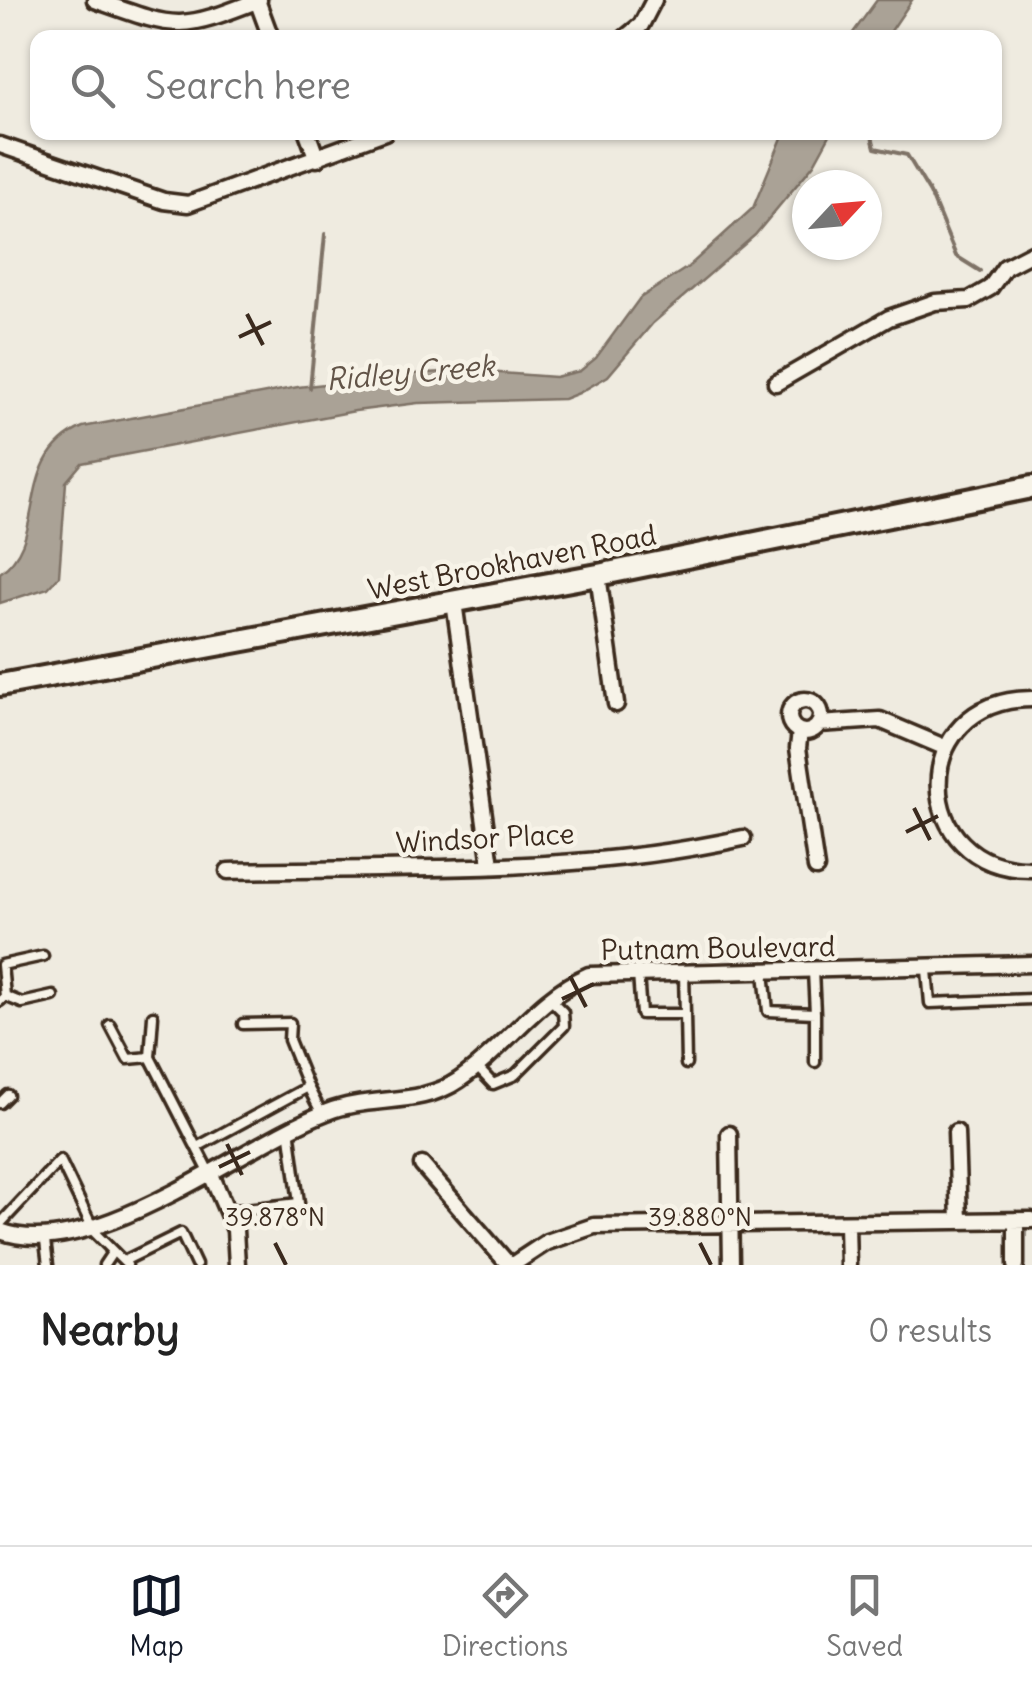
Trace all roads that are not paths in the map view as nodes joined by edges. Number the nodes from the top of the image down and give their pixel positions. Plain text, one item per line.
1 (96, 0) edge
2 (258, 0) edge
3 (654, 0) edge
4 (268, 30) edge
5 (634, 30) edge
6 (310, 140) edge
7 (365, 140) edge
8 (0, 145) edge
9 (317, 159) junction
10 (1032, 252) edge
11 (776, 383) dead end
12 (1032, 487) edge
13 (598, 575) junction
14 (454, 602) junction
15 (0, 685) edge
16 (1032, 698) edge
17 (616, 704) dead end
18 (819, 724) junction
19 (800, 731) junction
20 (944, 747) junction
21 (744, 838) dead end
22 (490, 866) junction
23 (816, 868) dead end
24 (1032, 869) edge
25 (228, 871) dead end
26 (43, 956) dead end
27 (1032, 964) edge
28 (1, 966) edge
29 (926, 970) junction
30 (764, 972) junction
31 (813, 972) junction
32 (684, 973) junction
33 (638, 974) junction
34 (54, 996) dead end
35 (3, 999) edge
36 (1032, 999) edge
37 (550, 1000) junction
38 (815, 1013) junction
39 (686, 1014) junction
40 (153, 1016) dead end
41 (110, 1024) dead end
42 (243, 1024) dead end
43 (150, 1057) junction
44 (815, 1062) dead end
45 (686, 1064) dead end
46 (476, 1066) junction
47 (308, 1086) junction
48 (8, 1095) dead end
49 (0, 1104) edge
50 (322, 1114) junction
51 (289, 1128) junction
52 (956, 1132) dead end
53 (729, 1134) dead end
54 (197, 1147) junction
55 (422, 1165) dead end
56 (210, 1172) junction
57 (228, 1211) junction
58 (1024, 1220) edge
59 (959, 1221) junction
60 (729, 1224) junction
61 (847, 1224) junction
62 (0, 1227) edge
63 (95, 1233) junction
64 (45, 1241) junction
65 (112, 1253) junction
66 (127, 1262) edge
67 (48, 1265) edge
68 (104, 1265) edge
69 (196, 1265) edge
70 (237, 1265) edge
71 (510, 1265) edge
72 (731, 1265) edge
73 (848, 1265) edge
74 (1016, 1265) edge

1 - 2 street
2 - 4 street
3 - 5 street
6 - 9 street
7 - 9 street
8 - 9 street
10 - 11 street
12 - 13 street, West Brookhaven Road
13 - 14 street, West Brookhaven Road
13 - 17 street
14 - 15 street, West Brookhaven Road
14 - 22 street
16 - 20 street
18 - 19 street
18 - 19 street
18 - 20 street
19 - 23 street
20 - 24 street
21 - 22 street, Windsor Place
22 - 25 street, Windsor Place
26 - 28 lane
27 - 29 street, Putnam Boulevard
28 - 35 lane
29 - 31 street, Putnam Boulevard
29 - 36 lane
30 - 31 street, Putnam Boulevard
30 - 32 street, Putnam Boulevard
30 - 38 lane
31 - 38 lane
32 - 33 street, Putnam Boulevard
32 - 39 lane
33 - 37 street, Putnam Boulevard
33 - 39 lane
34 - 35 lane
37 - 46 street, Putnam Boulevard
37 - 46 lane
38 - 44 lane
39 - 45 lane
40 - 43 lane
41 - 43 lane
42 - 47 lane
43 - 54 lane
46 - 50 street, Putnam Boulevard
47 - 50 lane
47 - 54 lane
48 - 49 lane
50 - 51 street, Putnam Boulevard
51 - 56 street, Putnam Boulevard
51 - 57 lane
52 - 59 street
53 - 60 street
54 - 56 lane
55 - 71 street
56 - 57 street
56 - 63 street, Putnam Boulevard
57 - 70 street
58 - 59 street
58 - 74 street
59 - 61 street
60 - 61 street
60 - 71 street
60 - 72 street
61 - 73 street
62 - 63 lane
62 - 64 street, Putnam Boulevard
63 - 64 street, Putnam Boulevard
63 - 65 lane
64 - 67 lane
65 - 66 lane
65 - 68 lane
66 - 69 lane

